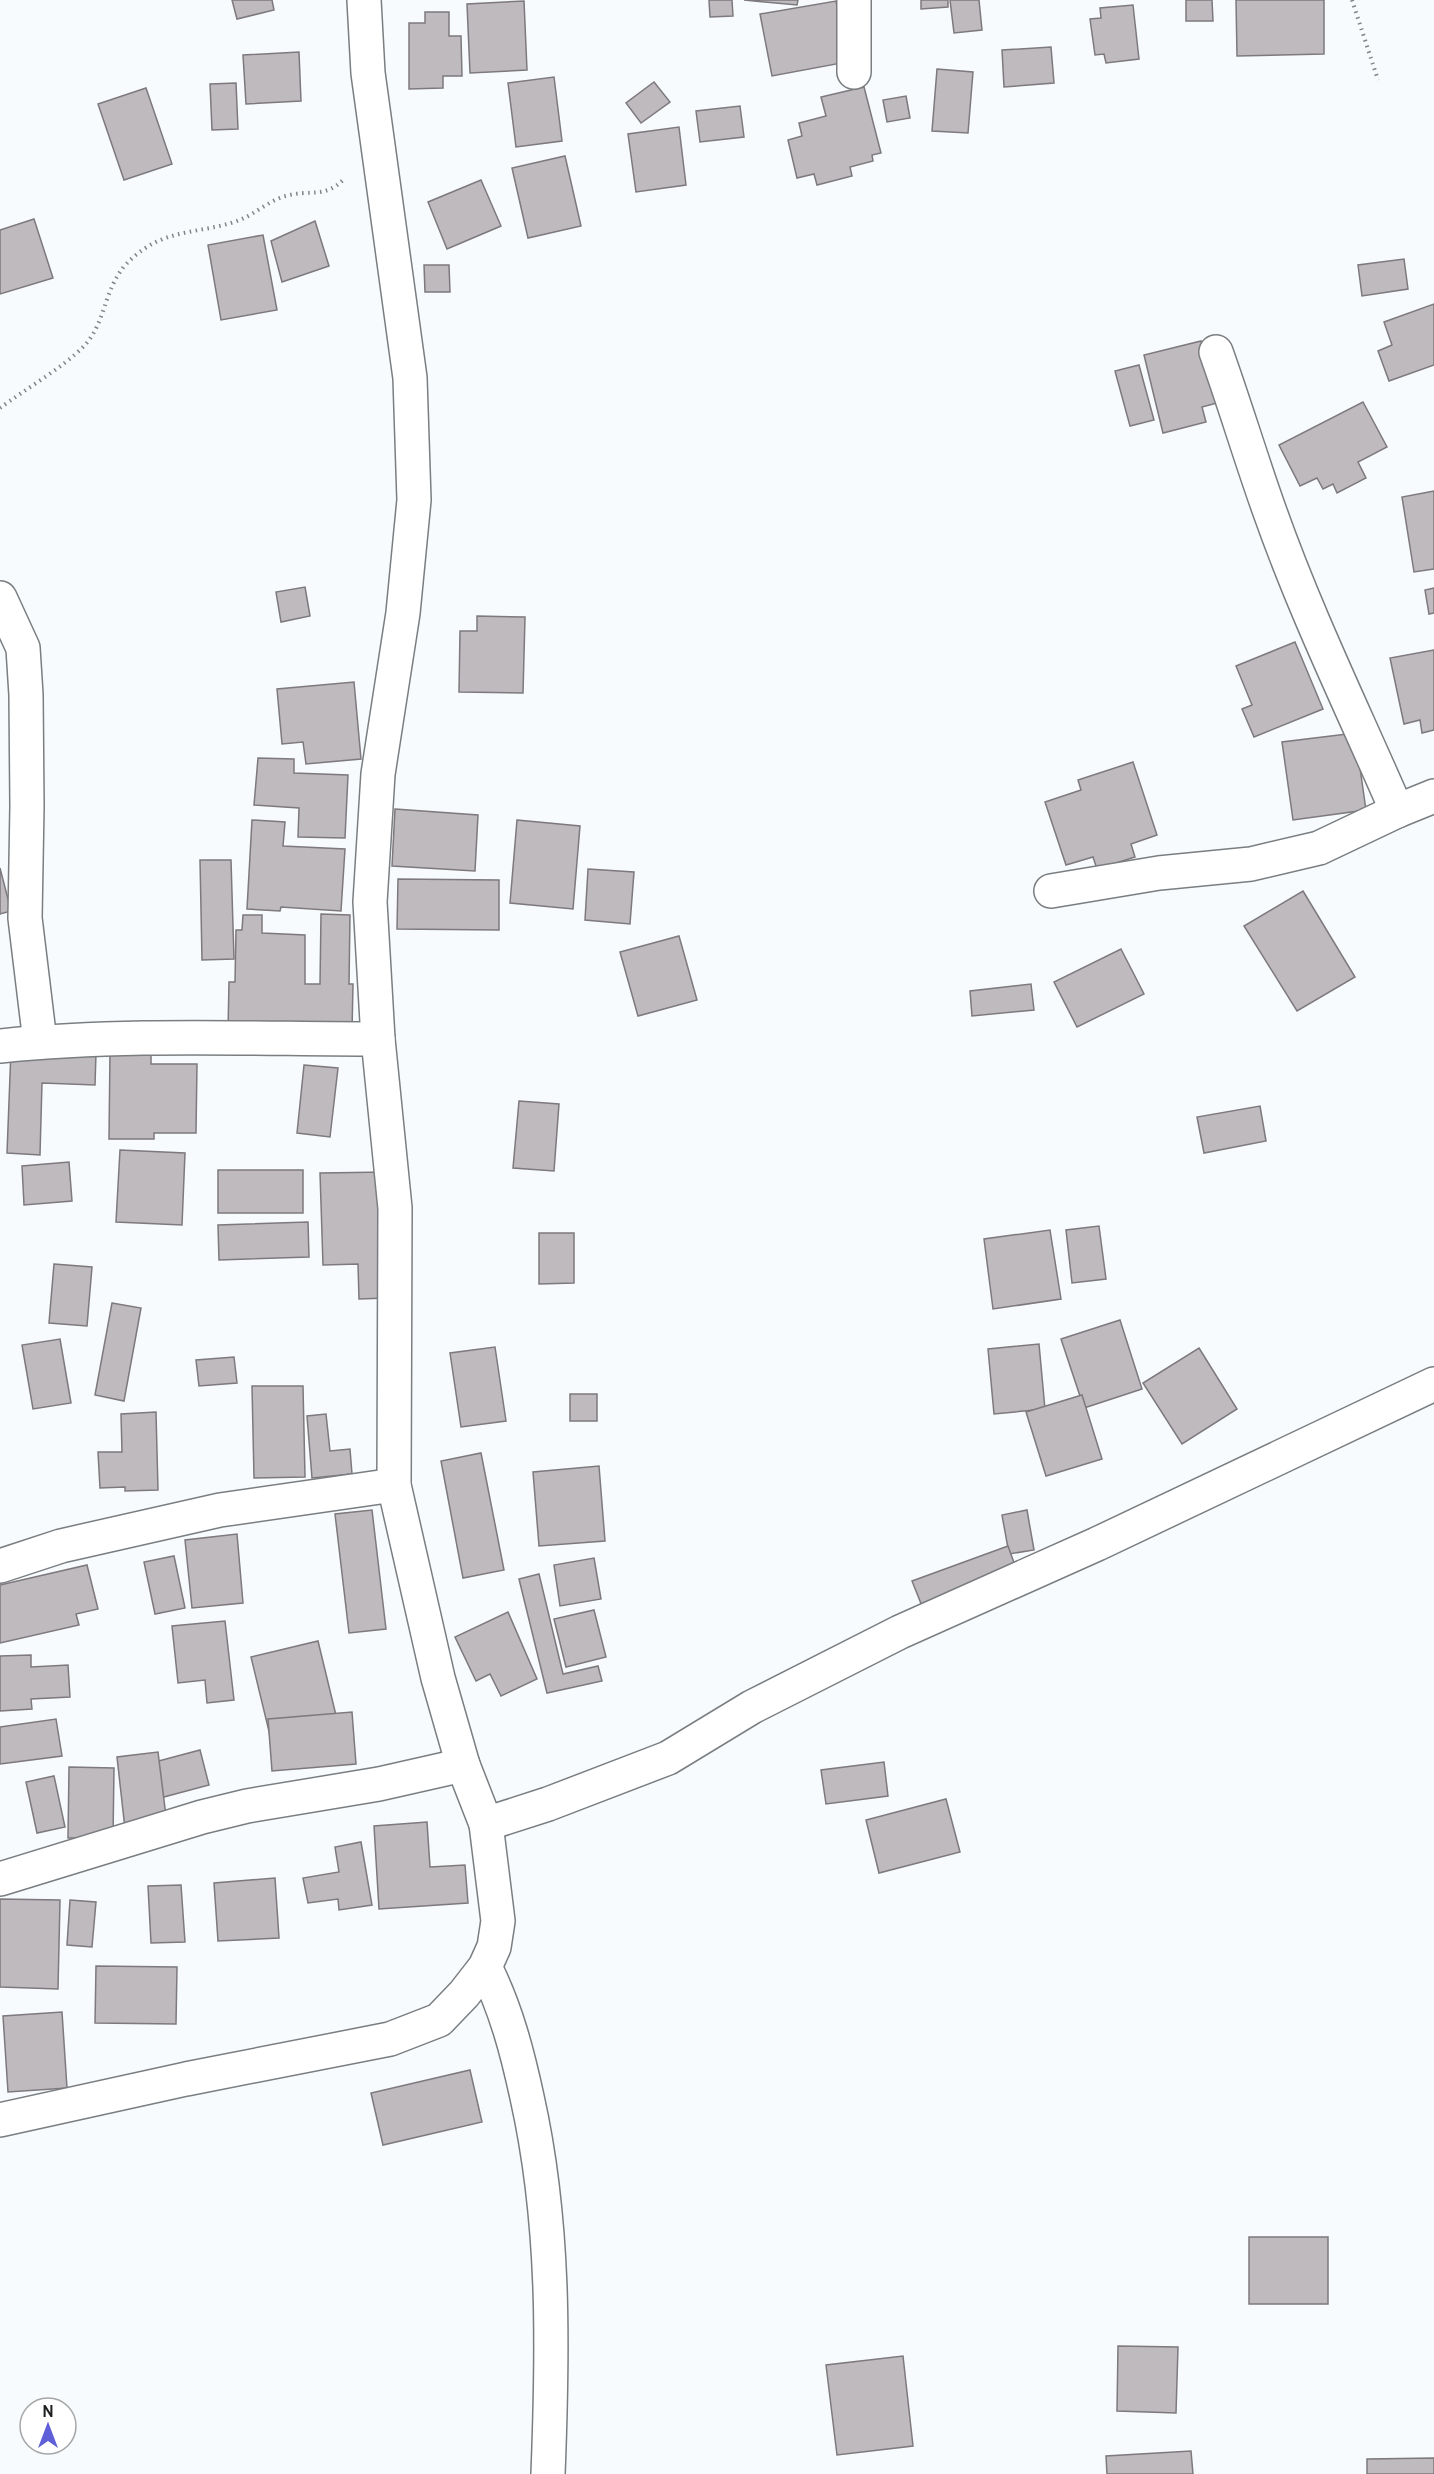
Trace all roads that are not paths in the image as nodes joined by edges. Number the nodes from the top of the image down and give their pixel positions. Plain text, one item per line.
1 (364, 0) edge
2 (854, 0) edge
3 (854, 72) dead end
4 (1216, 352) dead end
5 (0, 598) edge
6 (1434, 796) edge
7 (1396, 811) junction
8 (1052, 891) dead end
9 (378, 1039) junction
10 (40, 1042) junction
11 (0, 1046) edge
12 (1434, 1384) edge
13 (394, 1485) junction
14 (0, 1566) edge
15 (463, 1765) junction
16 (486, 1824) junction
17 (0, 1879) edge
18 (485, 1967) junction
19 (0, 2120) edge
20 (548, 2474) edge

1 - 9 street
2 - 3 street
4 - 7 street
5 - 10 street
6 - 7 street
7 - 8 street
9 - 10 street
9 - 13 street
10 - 11 street
12 - 16 street
13 - 14 street
13 - 15 street
15 - 16 street
15 - 17 street
16 - 18 street
18 - 19 street
18 - 20 street

